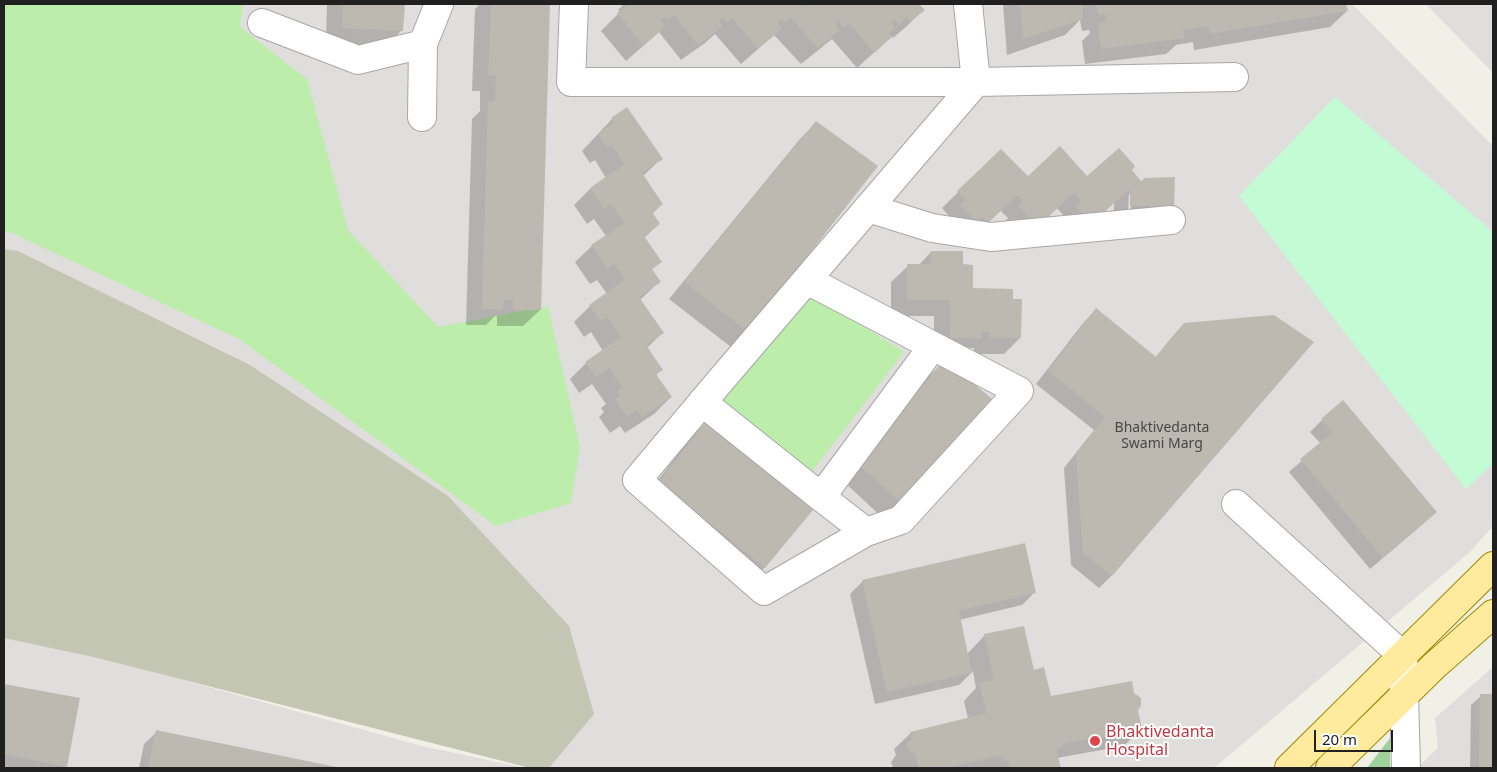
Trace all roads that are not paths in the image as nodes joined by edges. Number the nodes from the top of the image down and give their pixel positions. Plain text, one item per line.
1 (439, 4) edge
2 (574, 4) edge
3 (968, 4) edge
4 (262, 23) dead end
5 (423, 44) junction
6 (1234, 78) dead end
7 (976, 82) junction
8 (422, 117) dead end
9 (868, 208) junction
10 (1171, 220) dead end
11 (807, 280) junction
12 (933, 346) junction
13 (702, 402) junction
14 (821, 498) junction
15 (1236, 504) dead end
16 (866, 532) junction
17 (1493, 566) edge
18 (1493, 614) edge
19 (1403, 656) junction
20 (1405, 696) junction
21 (1289, 768) edge
22 (1330, 768) edge
23 (1406, 768) edge

1 - 5 street
2 - 7 street
3 - 7 street
4 - 5 street
5 - 8 street
6 - 7 street
7 - 9 street
9 - 10 street
9 - 11 street
11 - 12 street
11 - 13 street
12 - 14 street
12 - 16 street
13 - 14 street
13 - 16 street
14 - 16 street
15 - 19 street
17 - 19 main road
18 - 20 main road
19 - 20 street
19 - 21 main road
20 - 22 main road
20 - 23 street

